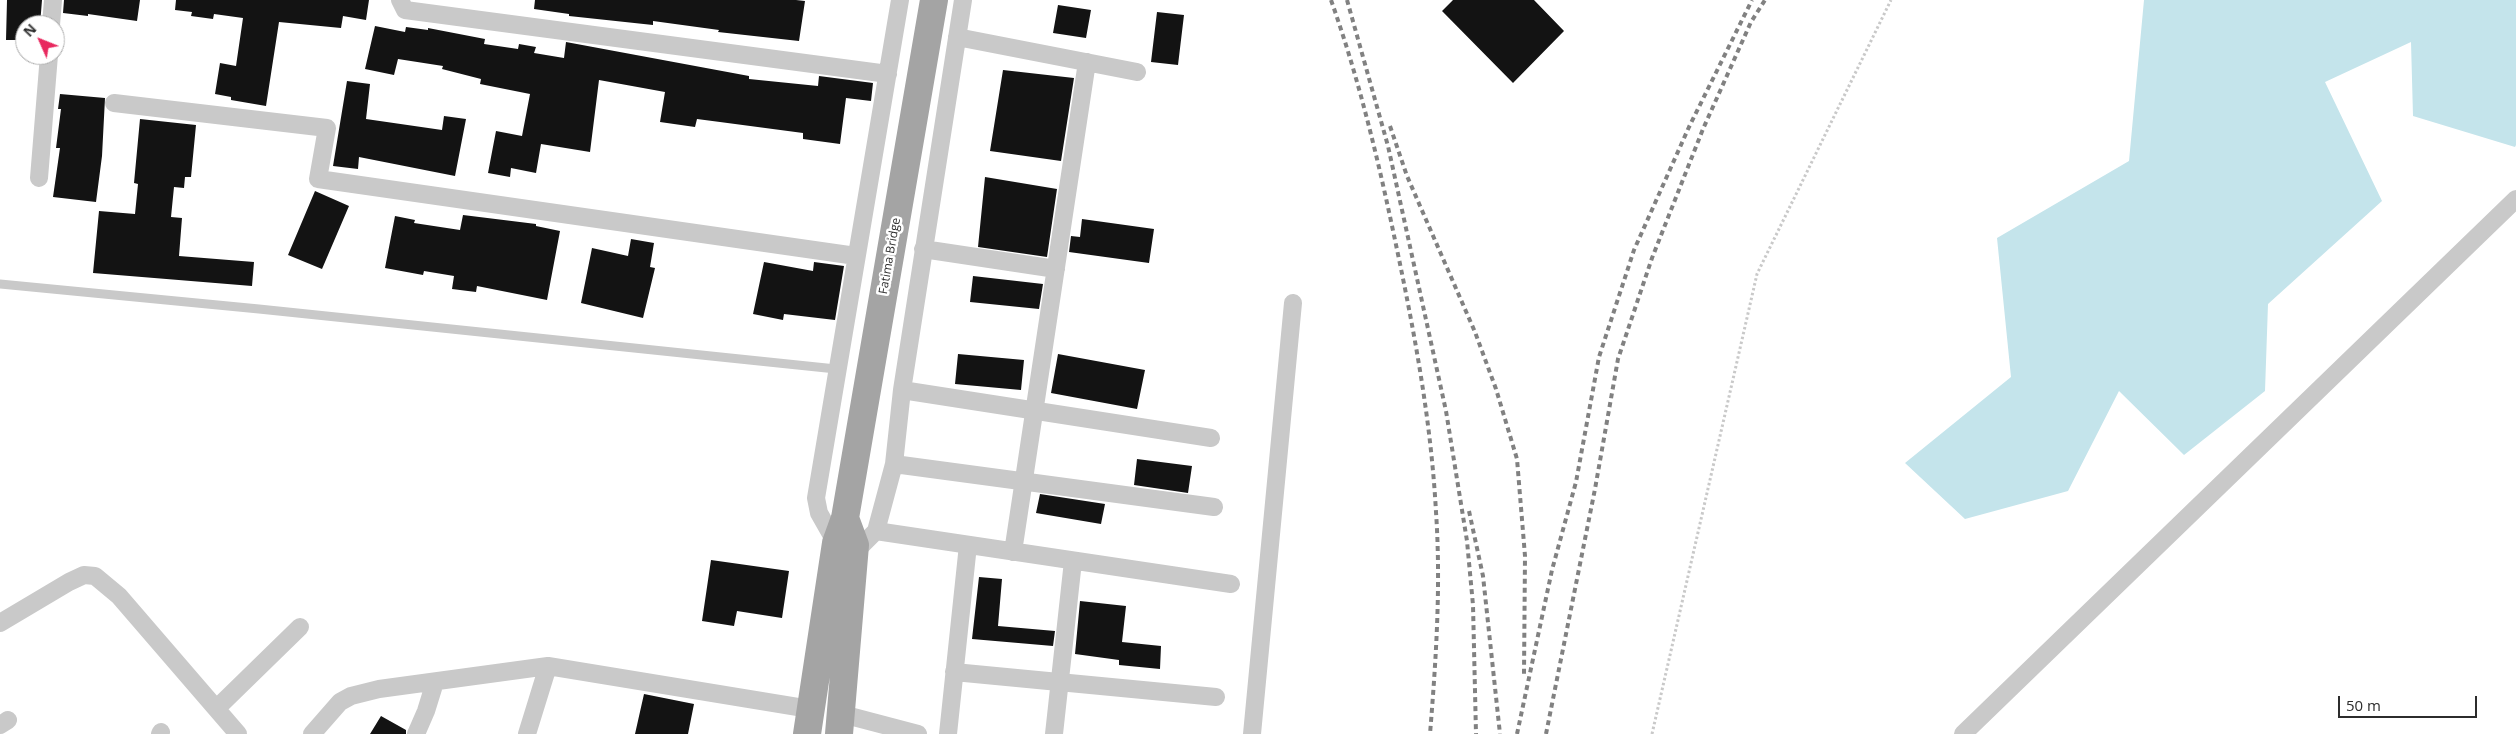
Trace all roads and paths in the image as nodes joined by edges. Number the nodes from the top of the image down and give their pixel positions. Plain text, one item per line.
1 (53, 0) edge
2 (400, 0) edge
3 (900, 0) edge
4 (934, 0) edge
5 (964, 0) edge
6 (1891, 0) edge
7 (52, 15) edge
8 (957, 37) junction
9 (1087, 62) junction
10 (48, 65) edge
11 (1137, 72) dead end
12 (888, 74) junction
13 (114, 103) dead end
14 (39, 178) dead end
15 (2516, 199) edge
16 (924, 249) junction
17 (856, 256) junction
18 (1056, 269) junction
19 (0, 284) edge
20 (1293, 303) dead end
21 (836, 369) junction
22 (902, 390) junction
23 (1035, 410) junction
24 (1211, 438) dead end
25 (894, 464) junction
26 (1024, 482) junction
27 (1214, 507) dead end
28 (876, 530) junction
29 (846, 531) junction
30 (968, 545) junction
31 (1014, 552) junction
32 (1073, 561) junction
33 (1230, 584) dead end
34 (0, 623) edge
35 (300, 627) dead end
36 (548, 666) junction
37 (954, 672) junction
38 (434, 682) junction
39 (1060, 682) junction
40 (1216, 697) dead end
41 (217, 708) junction
42 (808, 721) edge
43 (841, 724) edge
44 (238, 734) edge
45 (312, 734) edge
46 (416, 734) edge
47 (528, 734) edge
48 (918, 734) edge
49 (948, 734) edge
50 (1054, 734) edge
51 (1252, 734) edge
52 (1652, 734) edge
53 (1963, 734) edge

1 - 7 street
2 - 12 street
3 - 12 street
4 - 29 main road, Fatima Bridge
5 - 8 street
6 - 52 path
8 - 9 street
8 - 16 street
9 - 11 street
9 - 18 street
10 - 14 street
12 - 17 street
13 - 17 street
15 - 53 street
16 - 18 street
16 - 22 street
17 - 21 street
18 - 23 street
19 - 21 lane
20 - 51 street
21 - 29 street
22 - 23 street
22 - 25 street
23 - 24 street
23 - 26 street
25 - 26 street
25 - 28 street
26 - 27 street
26 - 31 street
28 - 29 street
28 - 30 street
29 - 42 main road
29 - 43 main road
30 - 31 street
30 - 37 street
31 - 32 street
32 - 33 street
32 - 39 street
34 - 41 street
35 - 41 street
36 - 38 street
36 - 42 street
36 - 47 street
37 - 39 street
37 - 49 street
38 - 45 street
38 - 46 street
39 - 40 street
39 - 50 street
41 - 44 street
43 - 48 street

